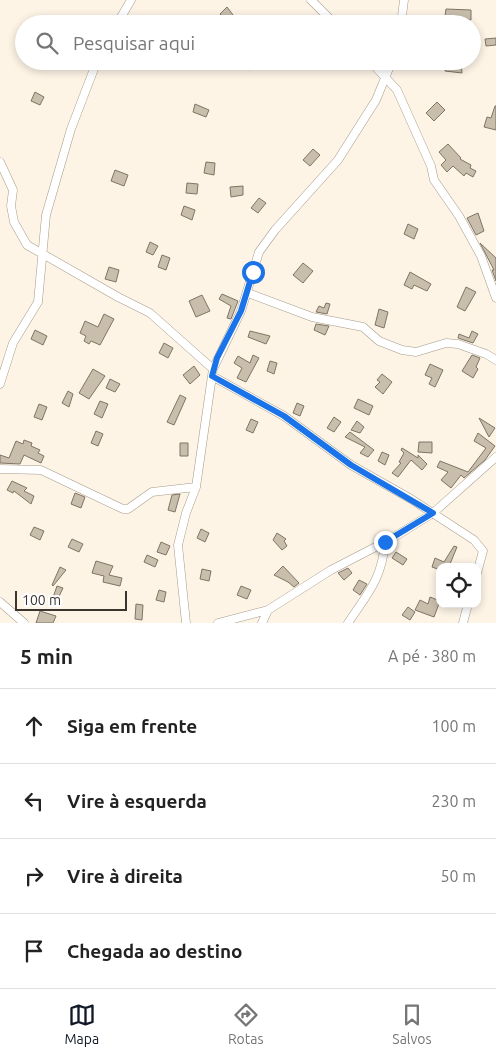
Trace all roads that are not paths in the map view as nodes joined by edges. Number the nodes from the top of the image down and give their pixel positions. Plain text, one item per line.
1 (131, 0) edge
2 (311, 0) edge
3 (404, 0) edge
4 (122, 15) edge
5 (326, 15) edge
6 (402, 15) edge
7 (93, 70) edge
8 (378, 70) edge
9 (388, 70) edge
10 (385, 77) junction
11 (0, 162) edge
12 (42, 255) junction
13 (248, 293) junction
14 (496, 298) edge
15 (496, 360) edge
16 (212, 372) junction
17 (0, 384) edge
18 (496, 457) edge
19 (0, 469) edge
20 (196, 487) junction
21 (433, 513) junction
22 (385, 542) junction
23 (480, 563) edge
24 (0, 602) edge
25 (467, 608) edge
26 (268, 610) junction
27 (24, 623) edge
28 (186, 623) edge
29 (218, 623) edge
30 (262, 623) edge
31 (348, 623) edge
32 (463, 623) edge

1 - 4 street
2 - 5 street
3 - 6 street
7 - 12 street
8 - 10 street
9 - 10 street
10 - 13 street
10 - 14 street
11 - 12 street
12 - 16 street
12 - 17 street
13 - 15 street
13 - 16 street
16 - 20 street
16 - 21 street
18 - 21 street
19 - 20 street
20 - 28 street
21 - 22 street
21 - 23 street
22 - 26 street
22 - 31 street
24 - 27 street
25 - 32 street
26 - 29 street
26 - 30 street

